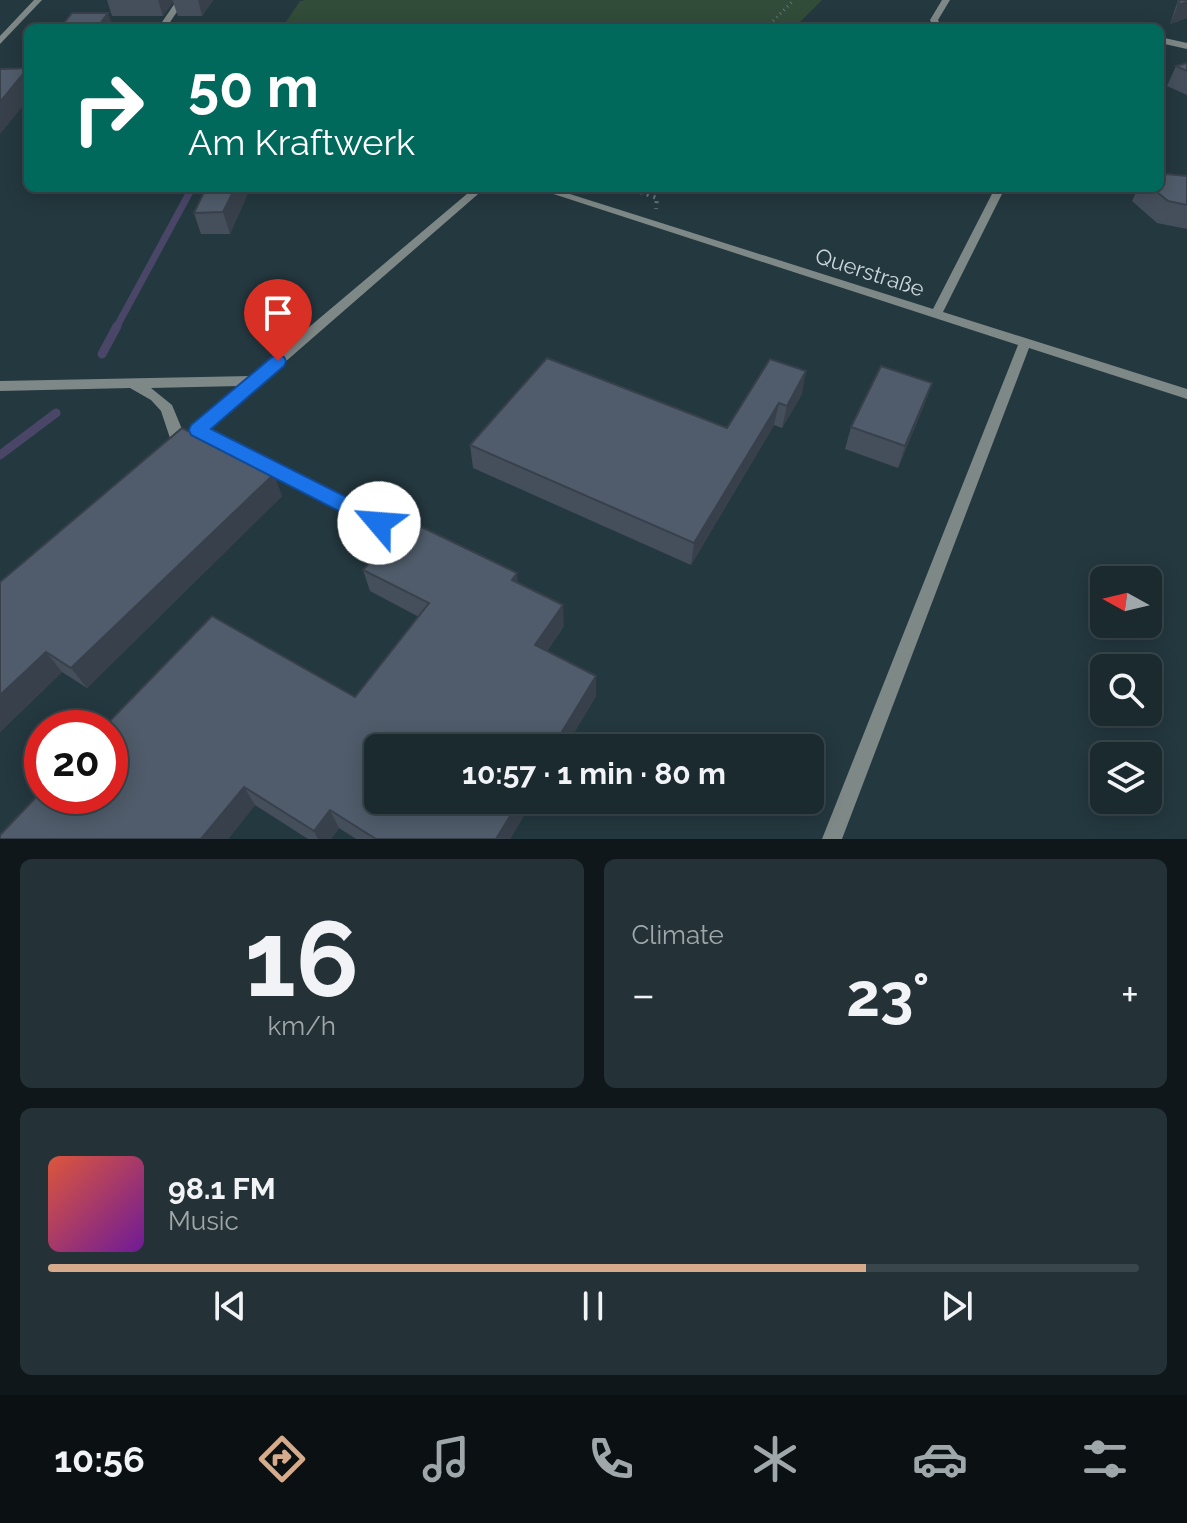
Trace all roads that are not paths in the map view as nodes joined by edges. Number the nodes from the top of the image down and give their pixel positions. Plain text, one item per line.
1 (38, 0) edge
2 (181, 0) edge
3 (946, 0) edge
4 (165, 24) edge
5 (936, 24) edge
6 (0, 41) edge
7 (1164, 41) edge
8 (1187, 46) edge
9 (475, 192) edge
10 (553, 192) edge
11 (998, 192) edge
12 (936, 314) junction
13 (1025, 342) junction
14 (255, 381) junction
15 (129, 383) junction
16 (0, 386) edge
17 (1187, 394) edge
18 (198, 430) junction
19 (180, 446) junction
20 (168, 456) edge
21 (379, 523) dead end
22 (832, 839) edge

1 - 6 street
2 - 4 street
3 - 5 street
7 - 8 street
9 - 14 street
10 - 12 street, Querstraße
11 - 12 street
12 - 13 street, Querstraße
13 - 17 street, Querstraße
13 - 22 street
14 - 15 street
14 - 18 street
15 - 16 street
15 - 19 street
18 - 19 street
18 - 21 street
19 - 20 street

